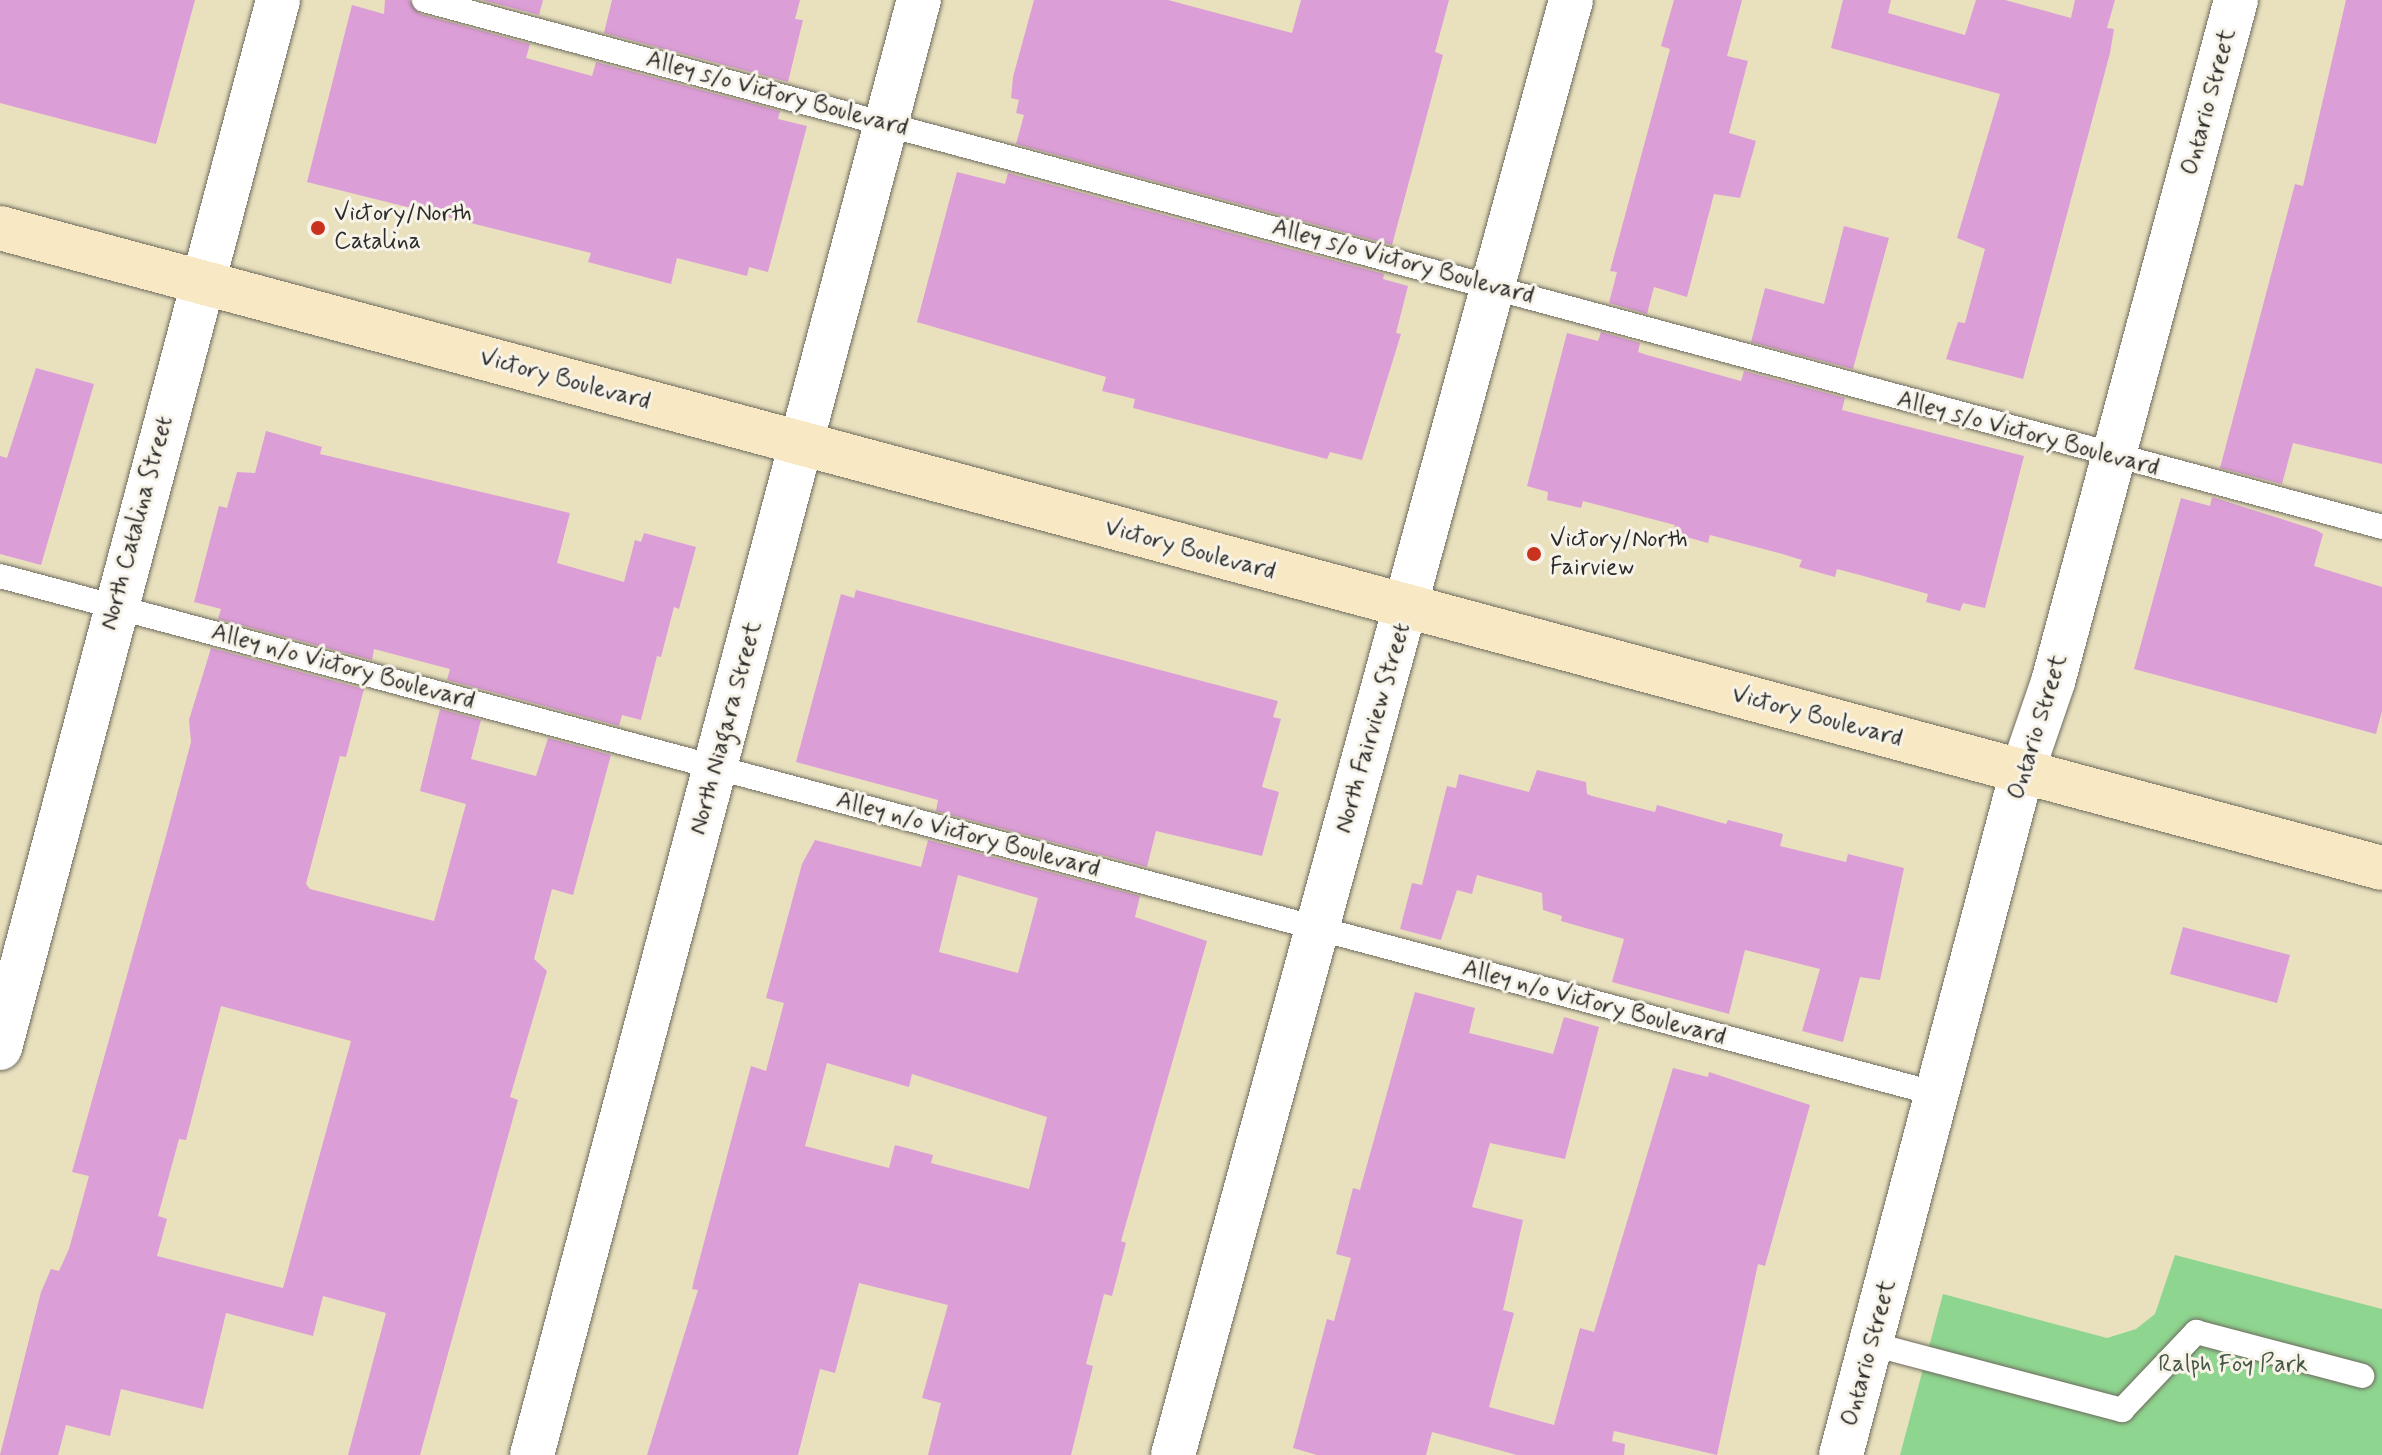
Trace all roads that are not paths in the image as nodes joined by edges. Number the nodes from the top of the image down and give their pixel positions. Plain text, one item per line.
1 (278, 0) edge
2 (424, 0) edge
3 (919, 0) edge
4 (1571, 0) edge
5 (2236, 0) edge
6 (886, 123) junction
7 (0, 228) edge
8 (201, 281) junction
9 (1494, 286) junction
10 (800, 444) junction
11 (2114, 458) junction
12 (2382, 527) edge
13 (0, 576) edge
14 (115, 606) junction
15 (1407, 608) junction
16 (715, 768) junction
17 (2022, 772) junction
18 (2382, 868) edge
19 (1317, 929) junction
20 (0, 1048) edge
21 (1937, 1094) junction
22 (1872, 1344) junction
23 (2362, 1376) dead end
24 (532, 1455) edge
25 (1173, 1455) edge
26 (1841, 1455) edge

1 - 8 street, North Catalina Street
2 - 6 lane, Alley s/o Victory Boulevard
3 - 6 street, North Niagara Street
4 - 9 street, North Fairview Street
5 - 11 street, Ontario Street
6 - 9 lane, Alley s/o Victory Boulevard
6 - 10 street, North Niagara Street
7 - 8 main road, Victory Boulevard
8 - 10 main road, Victory Boulevard
8 - 14 street, North Catalina Street
9 - 11 lane, Alley s/o Victory Boulevard
9 - 15 street, North Fairview Street
10 - 15 main road, Victory Boulevard
10 - 16 street, North Niagara Street
11 - 12 lane, Alley s/o Victory Boulevard
11 - 17 street, Ontario Street
13 - 14 lane, Alley n/o Victory Boulevard
14 - 16 lane, Alley n/o Victory Boulevard
14 - 20 street, North Catalina Street
15 - 17 main road, Victory Boulevard
15 - 19 street, North Fairview Street
16 - 19 lane, Alley n/o Victory Boulevard
16 - 24 street, North Niagara Street
17 - 18 main road, Victory Boulevard
17 - 21 street, Ontario Street
19 - 21 lane, Alley n/o Victory Boulevard
19 - 25 street, North Fairview Street
21 - 22 street, Ontario Street
22 - 23 lane
22 - 26 street, Ontario Street

